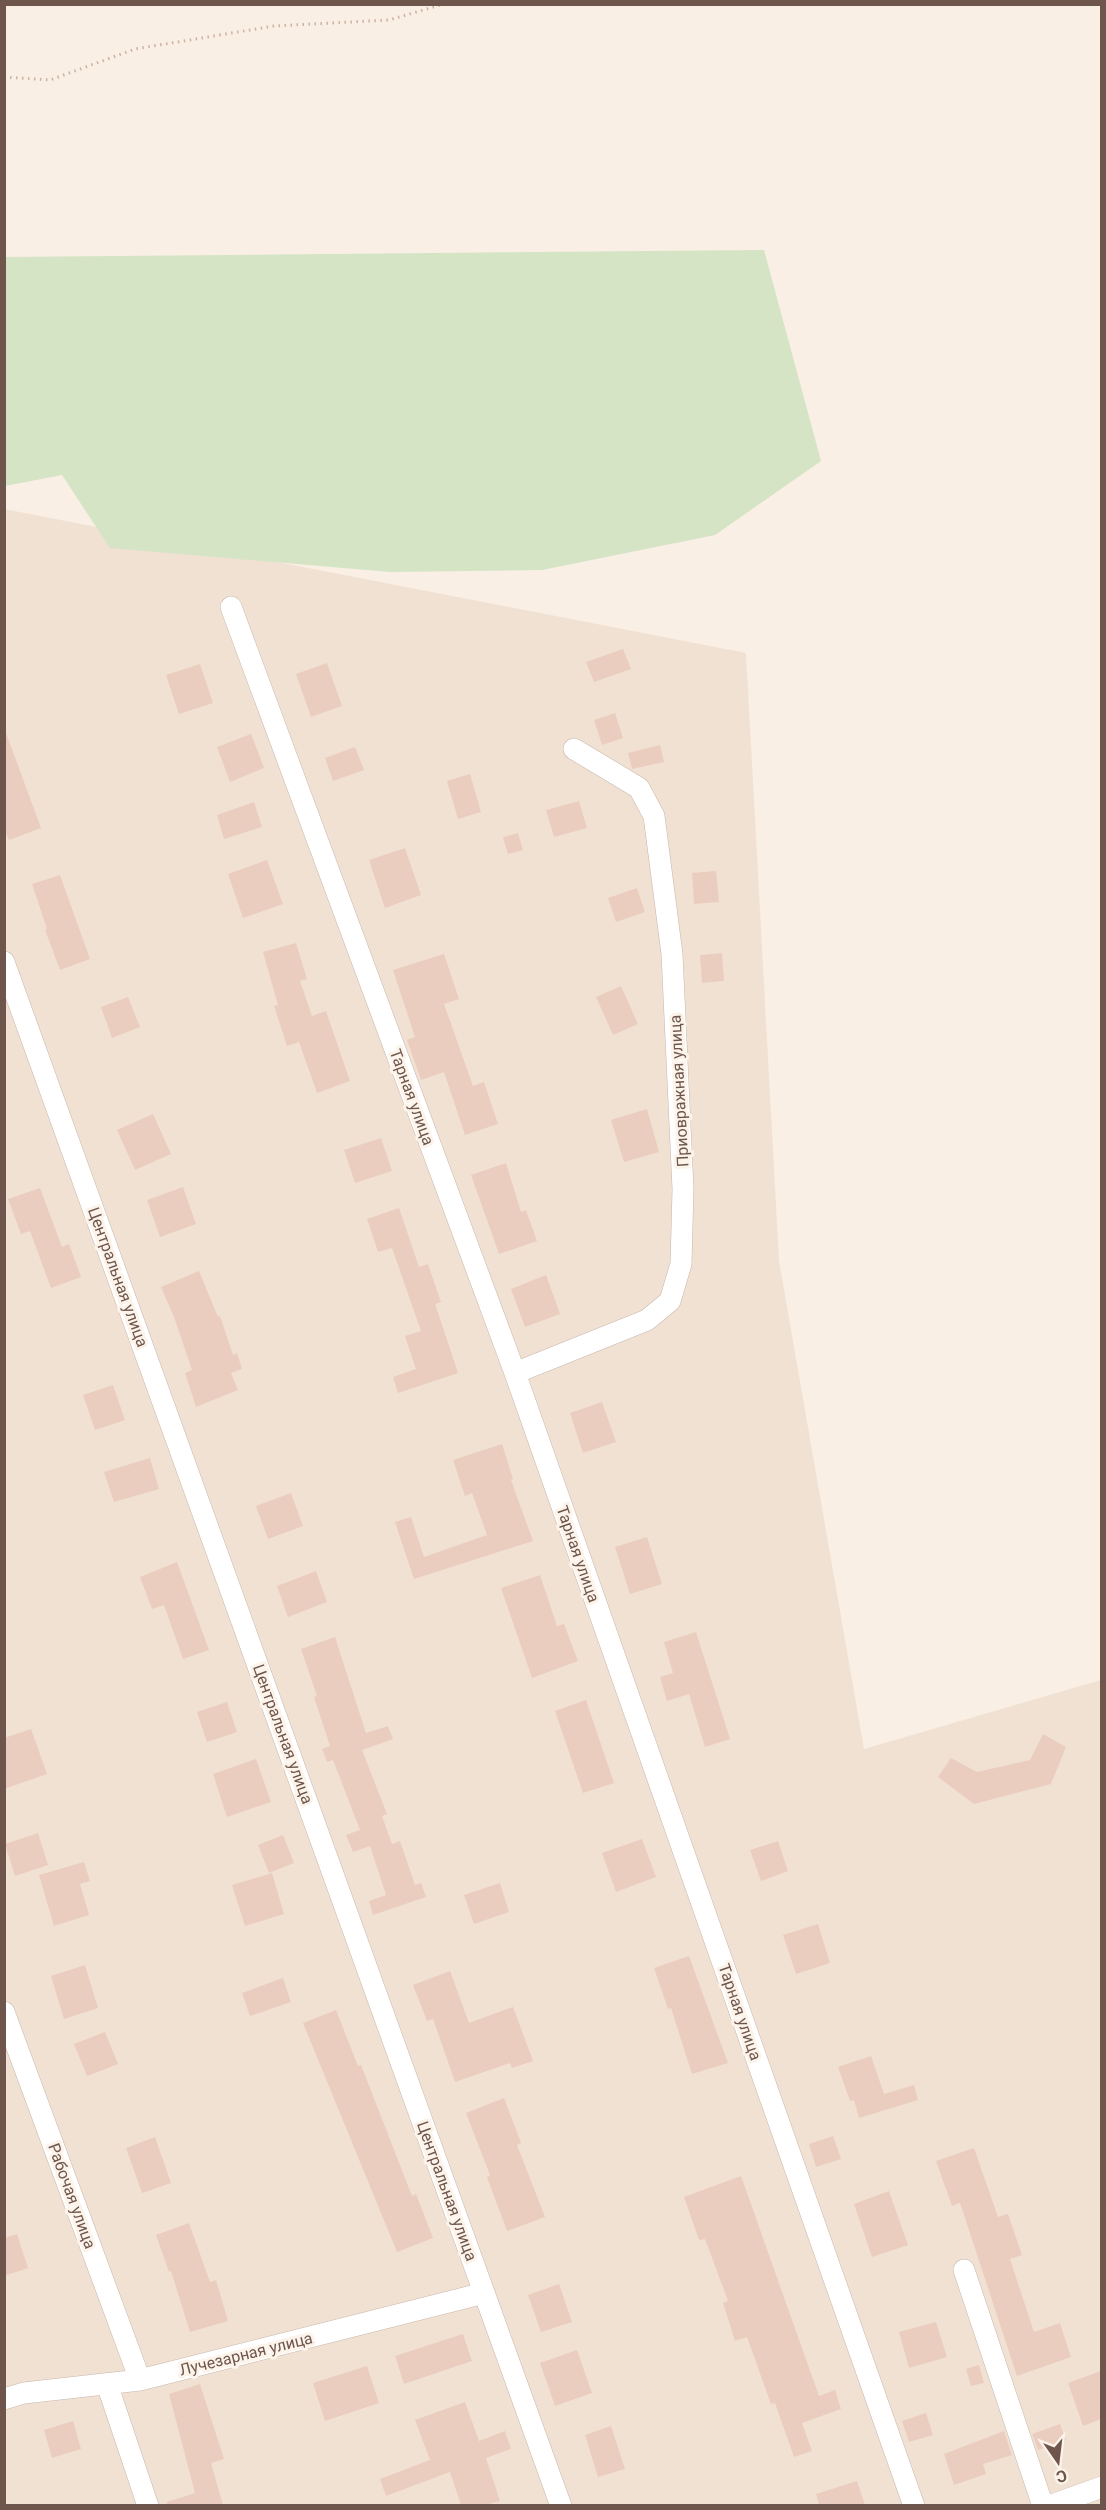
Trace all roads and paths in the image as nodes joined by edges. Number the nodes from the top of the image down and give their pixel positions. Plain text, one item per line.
1 (444, 4) edge
2 (4, 77) edge
3 (231, 607) dead end
4 (574, 749) dead end
5 (4, 962) edge
6 (515, 1373) junction
7 (4, 2012) edge
8 (10, 2041) edge
9 (964, 2270) dead end
10 (484, 2293) junction
11 (140, 2380) junction
12 (107, 2384) junction
13 (4, 2399) edge
14 (1100, 2491) edge
15 (148, 2505) edge
16 (561, 2505) edge
17 (914, 2505) edge
18 (1043, 2505) edge
19 (1049, 2505) edge

1 - 2 path
3 - 6 street, Тарная улица
4 - 6 street, Приовражная улица
5 - 10 street, Центральная улица
6 - 17 street, Тарная улица
7 - 8 street, Рабочая улица
8 - 11 street, Рабочая улица
9 - 18 street
10 - 11 street, Лучезарная улица
10 - 16 street, Центральная улица
11 - 12 street, Лучезарная улица
12 - 13 street, Лучезарная улица
12 - 15 street
14 - 19 street

